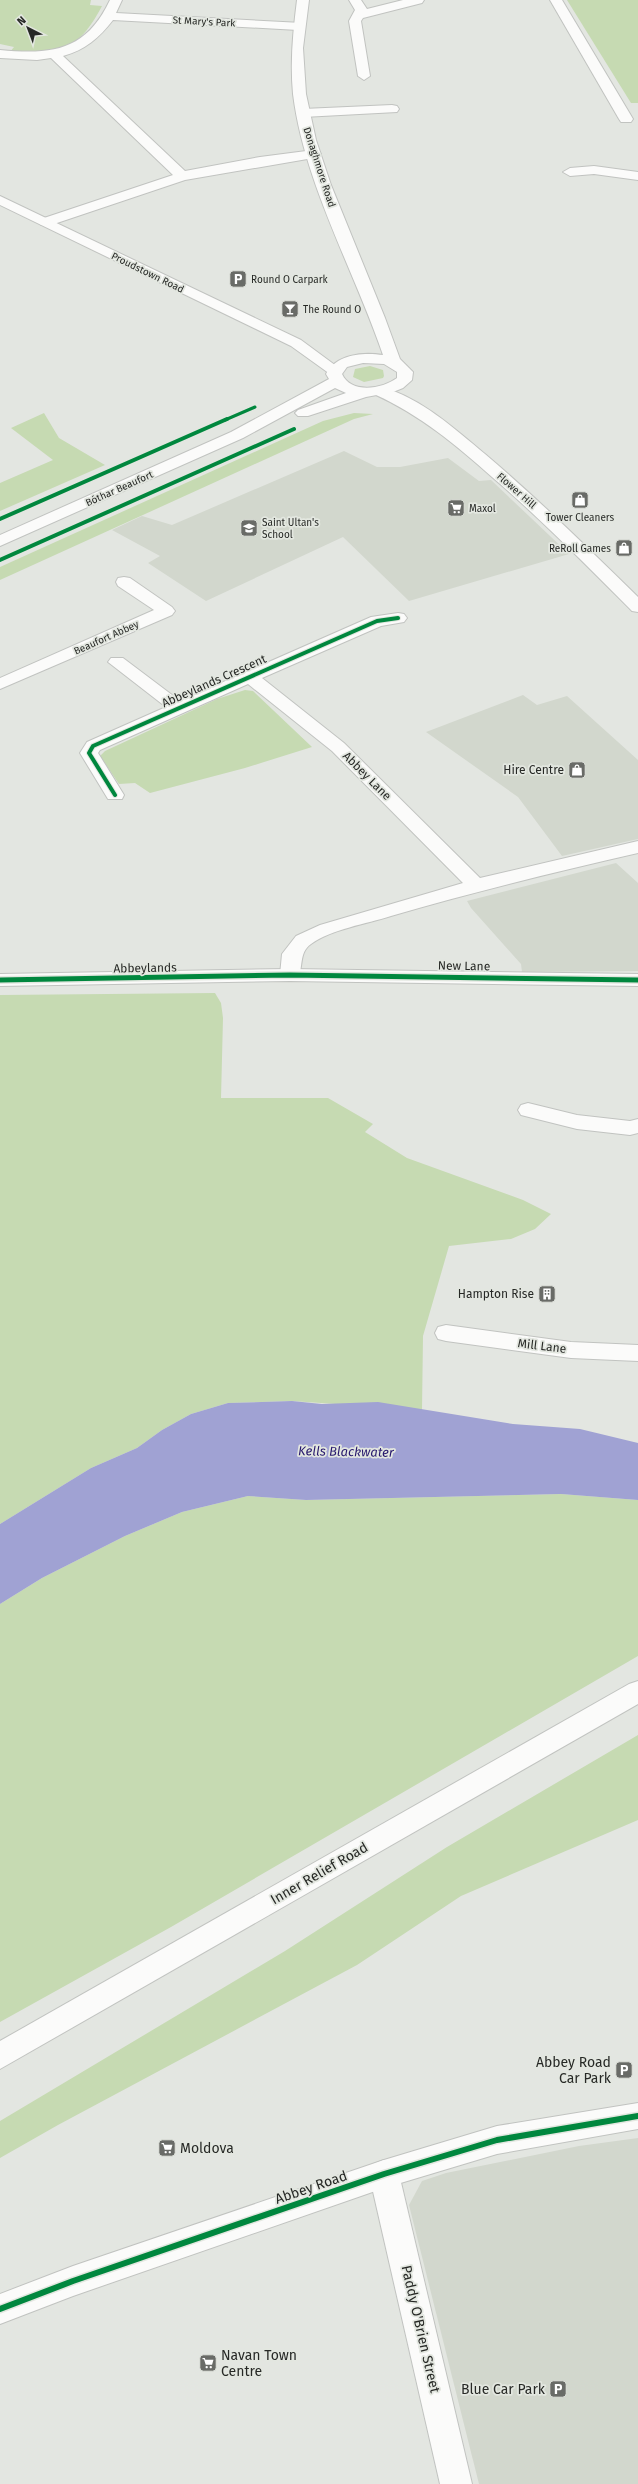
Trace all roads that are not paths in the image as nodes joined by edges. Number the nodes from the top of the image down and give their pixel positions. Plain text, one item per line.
1 (116, 0) edge
2 (303, 0) edge
3 (355, 0) edge
4 (418, 0) edge
5 (556, 0) edge
6 (359, 15) junction
7 (109, 16) junction
8 (298, 26) junction
9 (0, 54) edge
10 (55, 55) junction
11 (364, 76) dead end
12 (392, 109) dead end
13 (303, 112) junction
14 (626, 119) dead end
15 (314, 154) junction
16 (570, 172) dead end
17 (182, 176) junction
18 (638, 176) edge
19 (0, 200) edge
20 (46, 222) junction
21 (382, 325) junction
22 (296, 343) junction
23 (363, 351) junction
24 (393, 362) junction
25 (335, 376) junction
26 (364, 392) junction
27 (382, 392) junction
28 (237, 435) junction
29 (0, 541) edge
30 (124, 582) dead end
31 (638, 607) edge
32 (398, 618) dead end
33 (117, 662) dead end
34 (249, 677) junction
35 (0, 684) edge
36 (178, 708) junction
37 (116, 795) dead end
38 (638, 847) edge
39 (476, 885) junction
40 (290, 975) junction
41 (0, 980) edge
42 (638, 980) edge
43 (528, 1110) dead end
44 (638, 1126) edge
45 (446, 1333) dead end
46 (638, 1353) edge
47 (638, 1691) edge
48 (0, 2056) edge
49 (638, 2116) edge
50 (384, 2174) junction
51 (0, 2309) edge
52 (456, 2484) edge

1 - 7 street
2 - 8 street, Donaghmore Road
3 - 6 street
4 - 6 street
5 - 14 street
6 - 11 street
7 - 8 street, St Mary's Park
7 - 10 street
8 - 13 street, Donaghmore Road
9 - 10 street
10 - 17 street
12 - 13 street
13 - 15 street, Donaghmore Road
15 - 17 street
15 - 21 street, Donaghmore Road
16 - 18 street
17 - 20 street
19 - 20 street, Proudstown Road
20 - 22 street, Proudstown Road
21 - 23 street
21 - 24 street, Donaghmore Road
22 - 23 street, Proudstown Road
22 - 25 street, Proudstown Road
23 - 24 street, Proudstown Road
23 - 25 street, Bóthar Beaufort
24 - 27 street
25 - 26 street, Proudstown Road
25 - 28 street, Bóthar Beaufort
26 - 27 street
26 - 28 street, Bóthar Beaufort
27 - 31 street, Flower Hill
28 - 29 street, Bóthar Beaufort
30 - 35 street, Beaufort Abbey
32 - 34 street, Abbeylands Crescent
33 - 36 street
34 - 36 street, Abbeylands Crescent
34 - 39 street, Abbey Lane
36 - 37 street, Abbeylands Crescent
38 - 39 street
39 - 40 street
40 - 41 street, Abbeylands
40 - 42 street, New Lane
43 - 44 street
45 - 46 street, Mill Lane
47 - 48 street, Inner Relief Road
49 - 50 street, Abbey Road
50 - 51 street, Abbey Road
50 - 52 street, Paddy O'Brien Street

